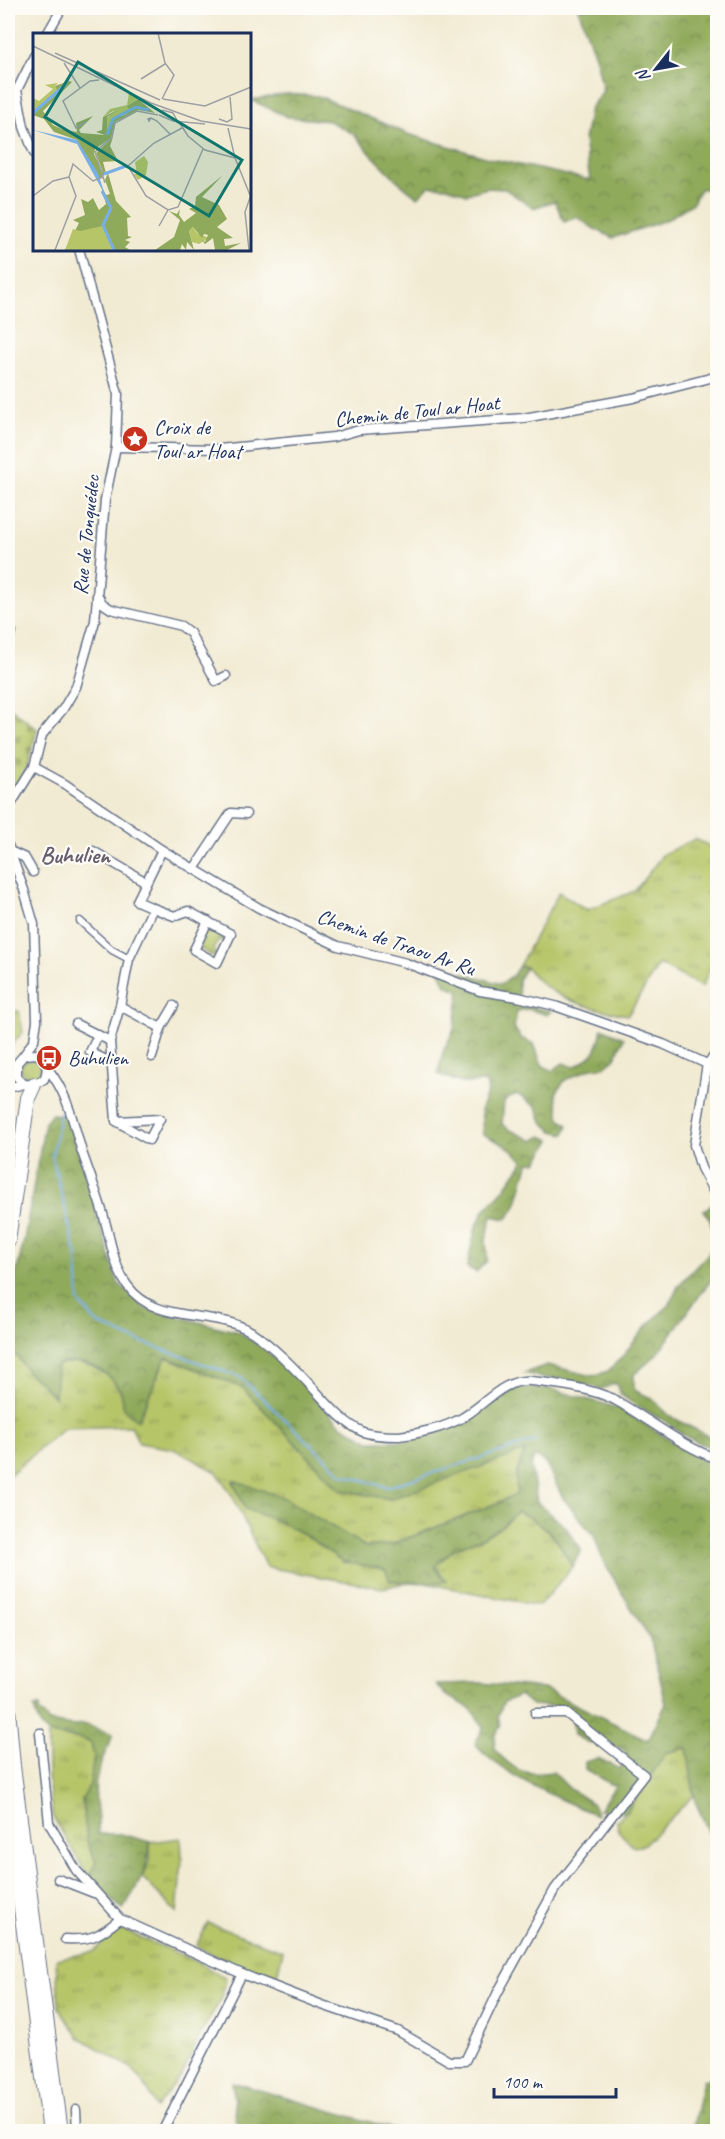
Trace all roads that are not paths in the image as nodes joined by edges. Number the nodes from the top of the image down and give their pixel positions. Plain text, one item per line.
1 (62, 8) edge
2 (48, 33) edge
3 (33, 58) edge
4 (12, 91) edge
5 (33, 150) edge
6 (79, 250) edge
7 (717, 376) edge
8 (116, 447) junction
9 (97, 593) junction
10 (226, 676) dead end
11 (34, 767) junction
12 (8, 809) edge
13 (246, 814) dead end
14 (9, 848) edge
15 (162, 850) junction
16 (93, 851) dead end
17 (194, 869) junction
18 (33, 872) dead end
19 (146, 882) junction
20 (153, 908) junction
21 (80, 921) dead end
22 (208, 921) junction
23 (129, 958) junction
24 (120, 1006) junction
25 (174, 1006) dead end
26 (76, 1024) dead end
27 (160, 1028) junction
28 (36, 1034) junction
29 (98, 1035) junction
30 (110, 1041) junction
31 (717, 1052) edge
32 (24, 1055) junction
33 (152, 1057) dead end
34 (44, 1060) junction
35 (112, 1063) junction
36 (707, 1064) junction
37 (15, 1068) junction
38 (48, 1069) junction
39 (33, 1084) junction
40 (8, 1086) edge
41 (62, 1090) junction
42 (116, 1121) junction
43 (717, 1200) edge
44 (8, 1241) edge
45 (717, 1459) edge
46 (8, 1709) edge
47 (535, 1713) dead end
48 (40, 1733) dead end
49 (8, 1808) edge
50 (58, 1879) dead end
51 (95, 1893) junction
52 (120, 1919) junction
53 (65, 1939) dead end
54 (242, 1974) junction
55 (75, 2110) dead end
56 (50, 2132) edge
57 (61, 2132) edge
58 (77, 2132) edge
59 (162, 2132) edge

1 - 2 street
3 - 4 street
4 - 5 street
6 - 8 street, Rue de Tonquédec
7 - 8 street, Chemin de Toul ar Hoat
8 - 9 street, Rue de Tonquédec
9 - 10 street
9 - 11 street, Rue de Tonquédec
11 - 12 street, Rue de Tonquédec
11 - 15 street, Chemin de Traou Ar Ru
13 - 17 street
14 - 18 street
14 - 28 street
15 - 17 street, Chemin de Traou Ar Ru
15 - 19 street
16 - 19 street
17 - 36 street, Chemin de Traou Ar Ru
19 - 20 street
20 - 22 street
20 - 23 street
21 - 23 street
22 - 22 street
23 - 24 street
24 - 27 street
24 - 30 street
25 - 27 street
26 - 29 street
27 - 33 street
28 - 32 street
28 - 34 street
29 - 30 street
29 - 35 street
30 - 35 street
31 - 36 street
32 - 34 street
32 - 37 street
34 - 38 street
35 - 42 street
36 - 43 street
37 - 39 street
37 - 40 street
38 - 39 street
38 - 41 street
39 - 40 street
39 - 41 street
39 - 44 highway
41 - 45 street
42 - 42 street
46 - 57 highway
47 - 54 street
48 - 51 street
49 - 56 highway
50 - 51 street
51 - 52 street
52 - 53 street
52 - 54 street
54 - 59 street
55 - 58 street

